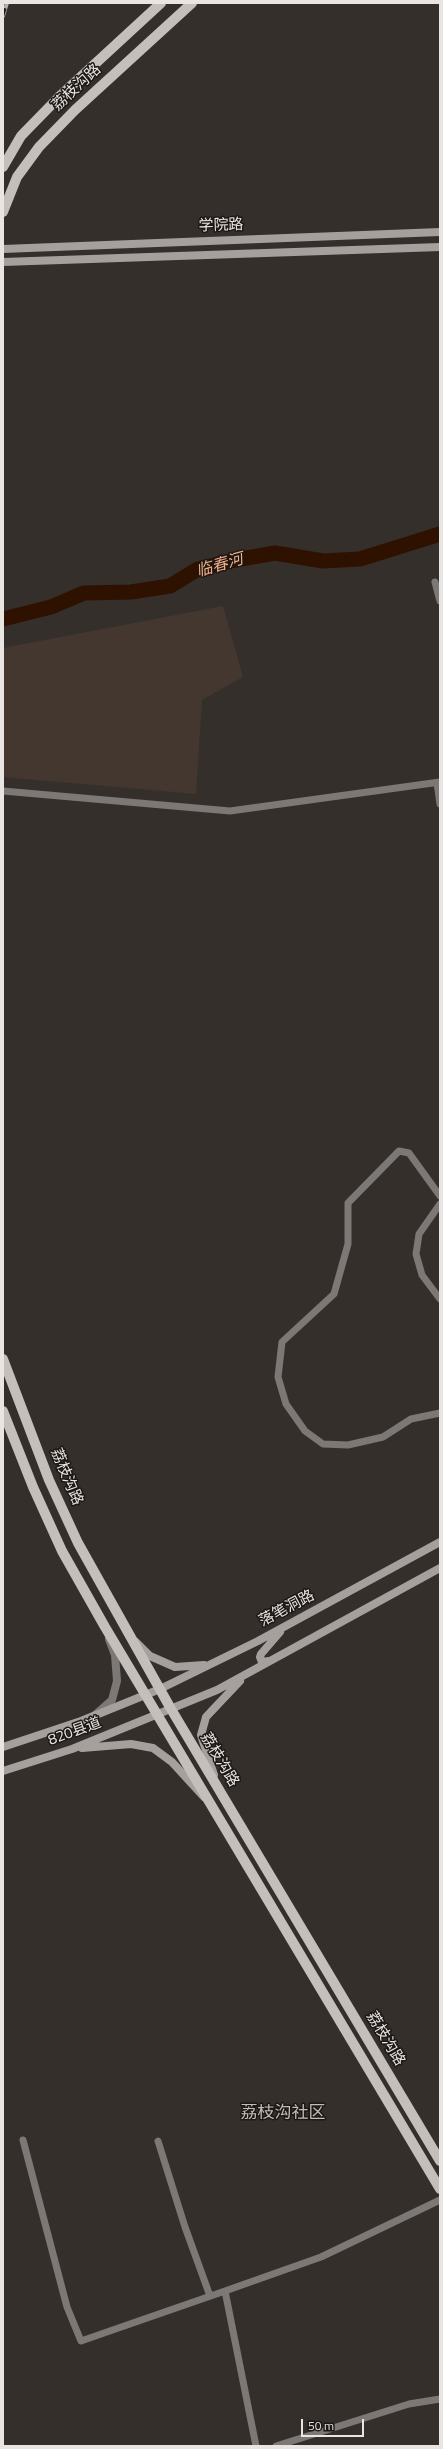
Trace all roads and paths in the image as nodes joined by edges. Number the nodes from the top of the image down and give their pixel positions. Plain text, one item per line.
1 (161, 3) edge
2 (192, 3) edge
3 (3, 167) edge
4 (3, 212) edge
5 (440, 232) edge
6 (440, 247) edge
7 (3, 249) edge
8 (3, 262) edge
9 (435, 582) dead end
10 (440, 601) edge
11 (438, 782) edge
12 (3, 791) edge
13 (440, 804) edge
14 (440, 1196) edge
15 (440, 1204) edge
16 (440, 1299) edge
17 (3, 1359) edge
18 (3, 1411) edge
19 (440, 1413) edge
20 (440, 1542) edge
21 (440, 1568) edge
22 (292, 1623) junction
23 (105, 1627) junction
24 (130, 1636) junction
25 (224, 1658) junction
26 (270, 1660) junction
27 (248, 1673) junction
28 (160, 1689) junction
29 (145, 1696) junction
30 (172, 1709) junction
31 (94, 1716) junction
32 (157, 1716) junction
33 (3, 1747) edge
34 (72, 1749) junction
35 (3, 1771) edge
36 (220, 1790) junction
37 (207, 1799) junction
38 (23, 2140) dead end
39 (158, 2141) dead end
40 (440, 2161) edge
41 (440, 2189) edge
42 (440, 2200) edge
43 (225, 2291) junction
44 (210, 2296) junction
45 (440, 2399) edge
46 (256, 2446) edge
47 (276, 2446) edge

1 - 3 main road, 荔枝沟路
2 - 4 main road, 荔枝沟路
5 - 7 main road, 学院路
6 - 8 main road, 学院路
9 - 10 street
11 - 12 street
11 - 13 street
14 - 19 street
15 - 16 street
17 - 24 main road, 荔枝沟路
18 - 23 main road, 荔枝沟路
20 - 22 main road, 落笔洞路
21 - 26 main road
22 - 25 main road, 落笔洞路
22 - 26 main road
23 - 29 main road, 荔枝沟路
23 - 31 street
24 - 25 main road
24 - 28 main road, 荔枝沟路
25 - 28 main road, 落笔洞路
26 - 27 main road
27 - 30 main road
27 - 36 main road
28 - 29 main road, 落笔洞路
28 - 30 main road, 荔枝沟路
29 - 31 main road, 820县道
29 - 32 main road, 荔枝沟路
30 - 32 main road
30 - 36 main road, 荔枝沟路
31 - 33 main road, 820县道
32 - 34 main road, 820县道
32 - 37 main road, 荔枝沟路
34 - 35 main road, 820县道
34 - 37 main road
36 - 40 main road, 荔枝沟路
37 - 41 main road, 荔枝沟路
38 - 44 street
39 - 44 street
42 - 43 street
43 - 44 street
43 - 46 street
45 - 47 street

